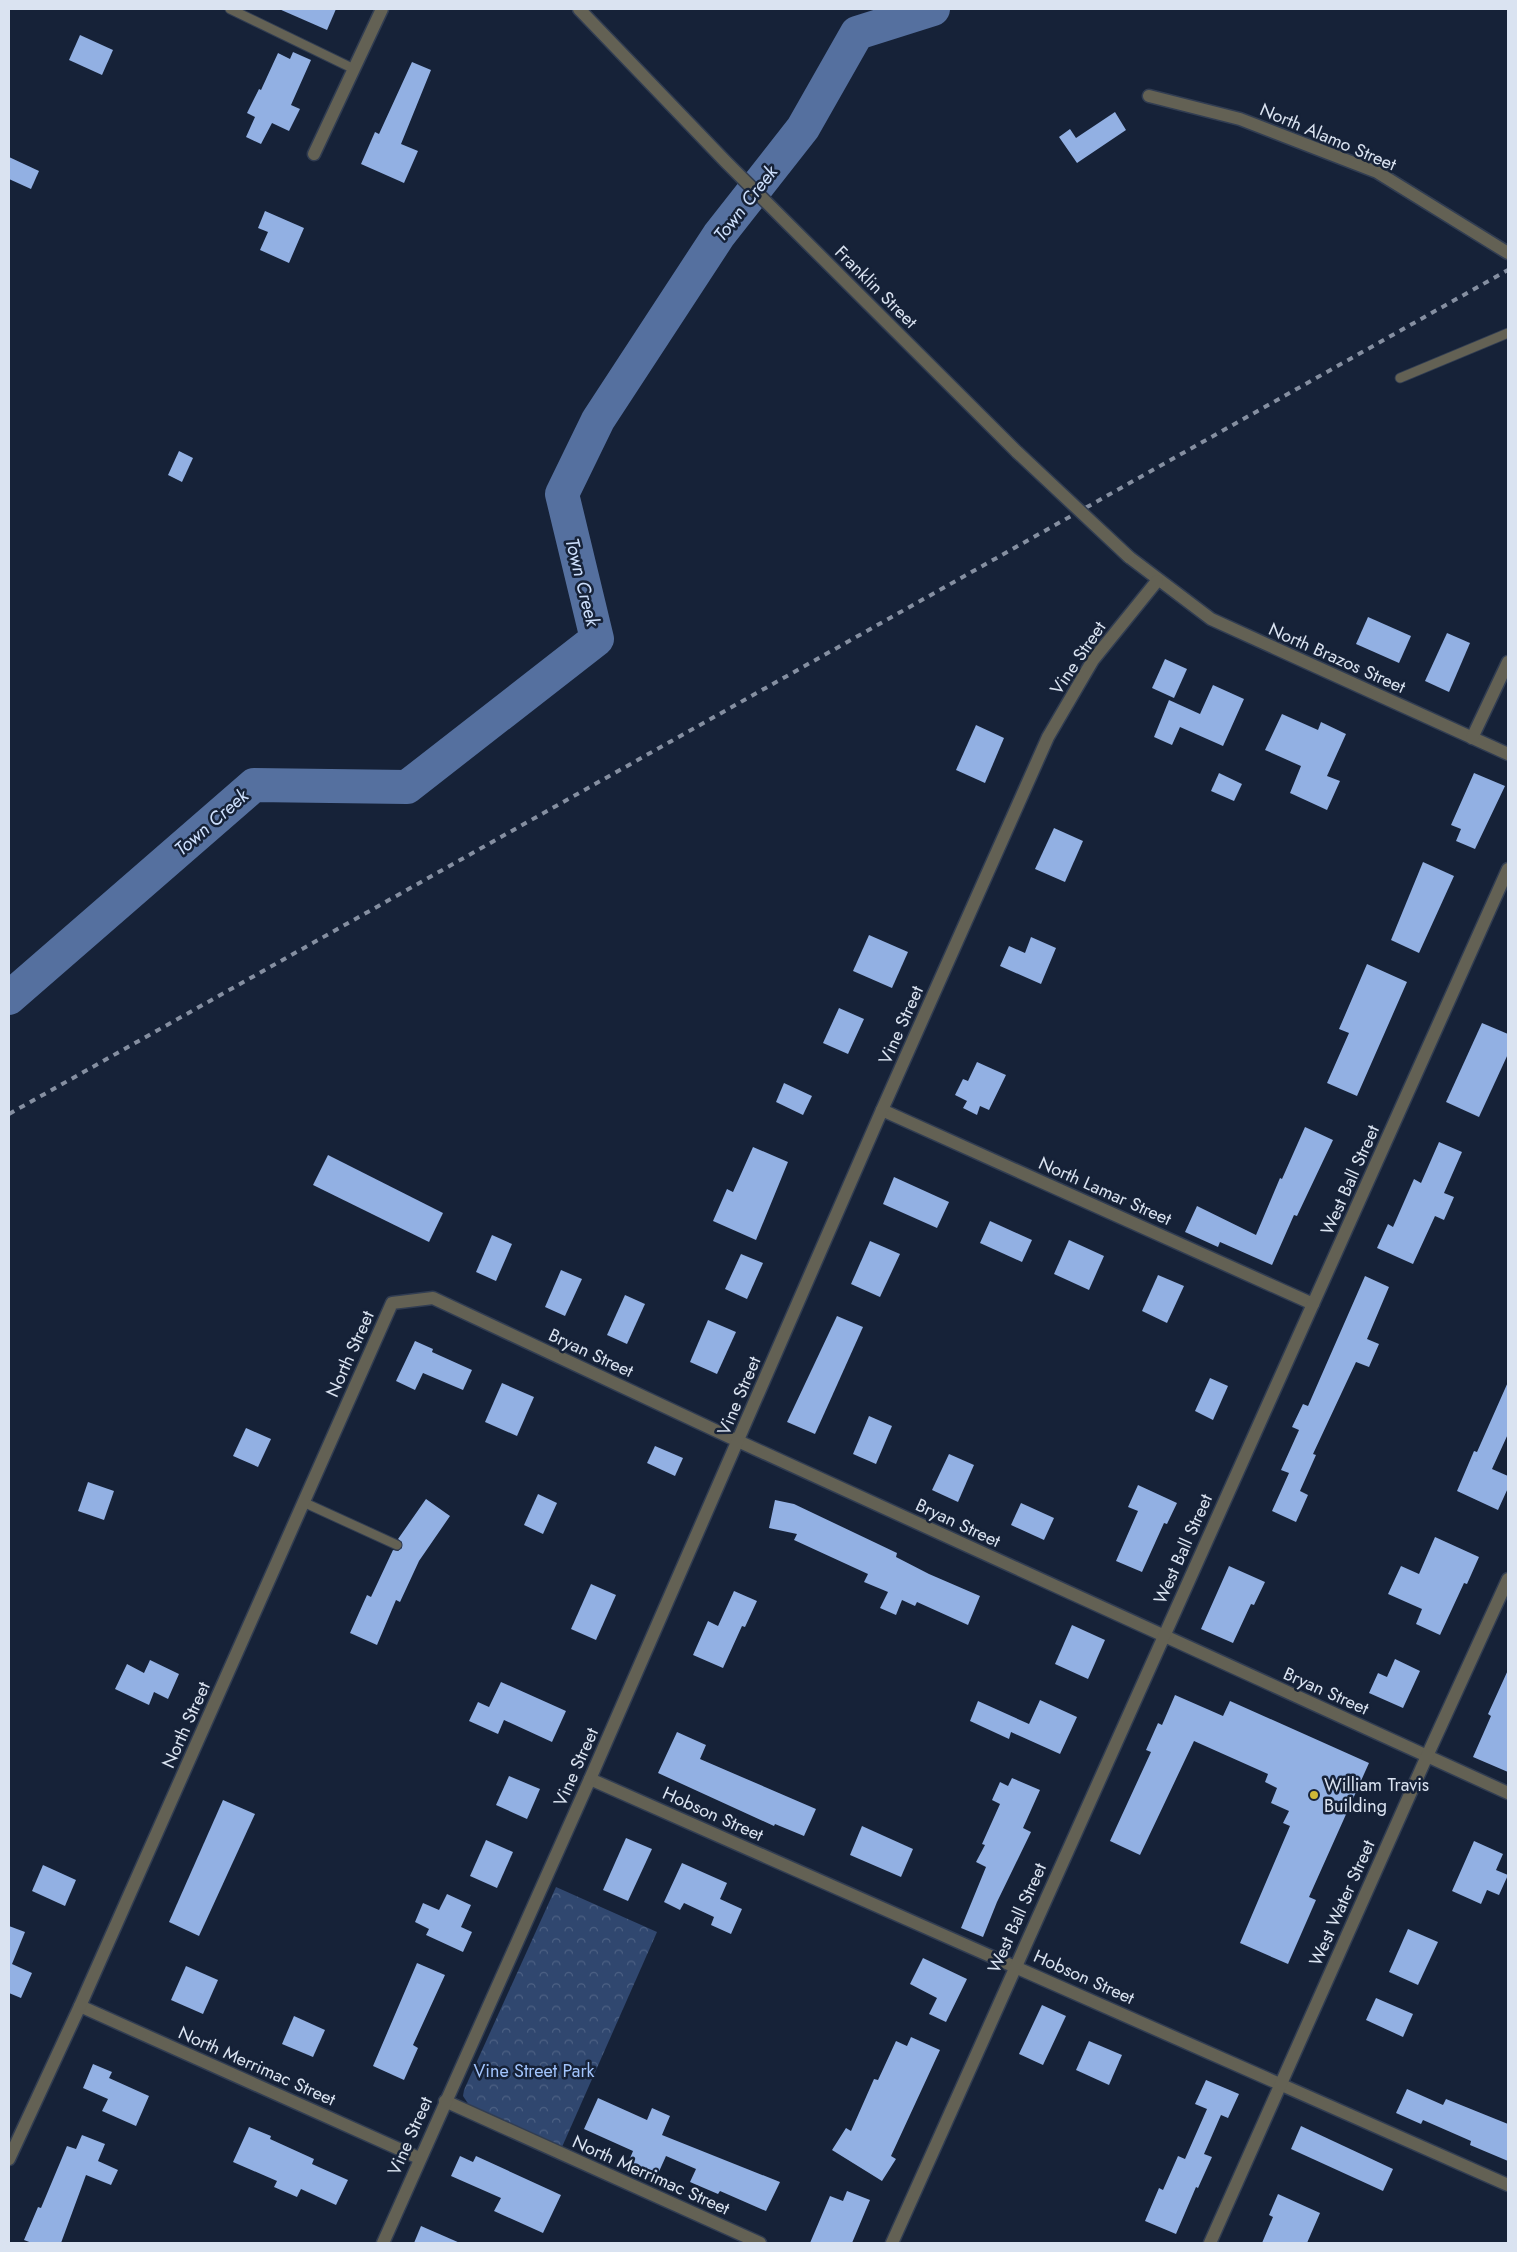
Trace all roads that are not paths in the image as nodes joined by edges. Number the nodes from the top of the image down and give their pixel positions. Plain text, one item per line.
1 (230, 9) edge
2 (382, 9) edge
3 (579, 9) edge
4 (354, 69) junction
5 (1149, 96) dead end
6 (314, 154) dead end
7 (1508, 253) edge
8 (1508, 333) edge
9 (1400, 378) dead end
10 (1157, 581) junction
11 (1508, 662) edge
12 (1472, 738) junction
13 (1508, 754) edge
14 (1508, 869) edge
15 (882, 1110) junction
16 (392, 1303) joint
17 (1313, 1304) junction
18 (738, 1441) junction
19 (303, 1502) junction
20 (397, 1546) dead end
21 (1508, 1579) edge
22 (1162, 1636) junction
23 (1427, 1756) junction
24 (590, 1779) junction
25 (1508, 1793) edge
26 (1015, 1966) junction
27 (80, 2006) junction
28 (1280, 2082) junction
29 (445, 2102) junction
30 (419, 2158) junction
31 (9, 2159) edge
32 (1508, 2185) edge
33 (382, 2243) edge
34 (760, 2243) edge
35 (892, 2243) edge
36 (1210, 2243) edge

1 - 4 lane
2 - 4 street
3 - 10 street, Franklin Street, bridge
4 - 6 street
5 - 7 street, North Alamo Street
8 - 9 lane
10 - 12 street, North Brazos Street
10 - 15 street, Vine Street
11 - 12 street
12 - 13 street, North Brazos Street
14 - 17 street, West Ball Street
15 - 17 street, North Lamar Street
15 - 18 street, Vine Street
16 - 18 street, Bryan Street
16 - 19 street, North Street
17 - 22 street, West Ball Street
18 - 22 street, Bryan Street
18 - 24 street, Vine Street
19 - 20 lane
19 - 27 street, North Street
21 - 23 street, West Water Street
22 - 23 street, Bryan Street
22 - 26 street, West Ball Street
23 - 25 street, Bryan Street
23 - 28 street, West Water Street
24 - 26 street, Hobson Street
24 - 29 street, Vine Street
26 - 28 street, Hobson Street
26 - 35 street, West Ball Street
27 - 30 street, North Merrimac Street
27 - 31 street, North Street
28 - 32 street, Hobson Street
28 - 36 street, West Water Street
29 - 30 street, Vine Street
29 - 34 street, North Merrimac Street
30 - 33 street, Vine Street

